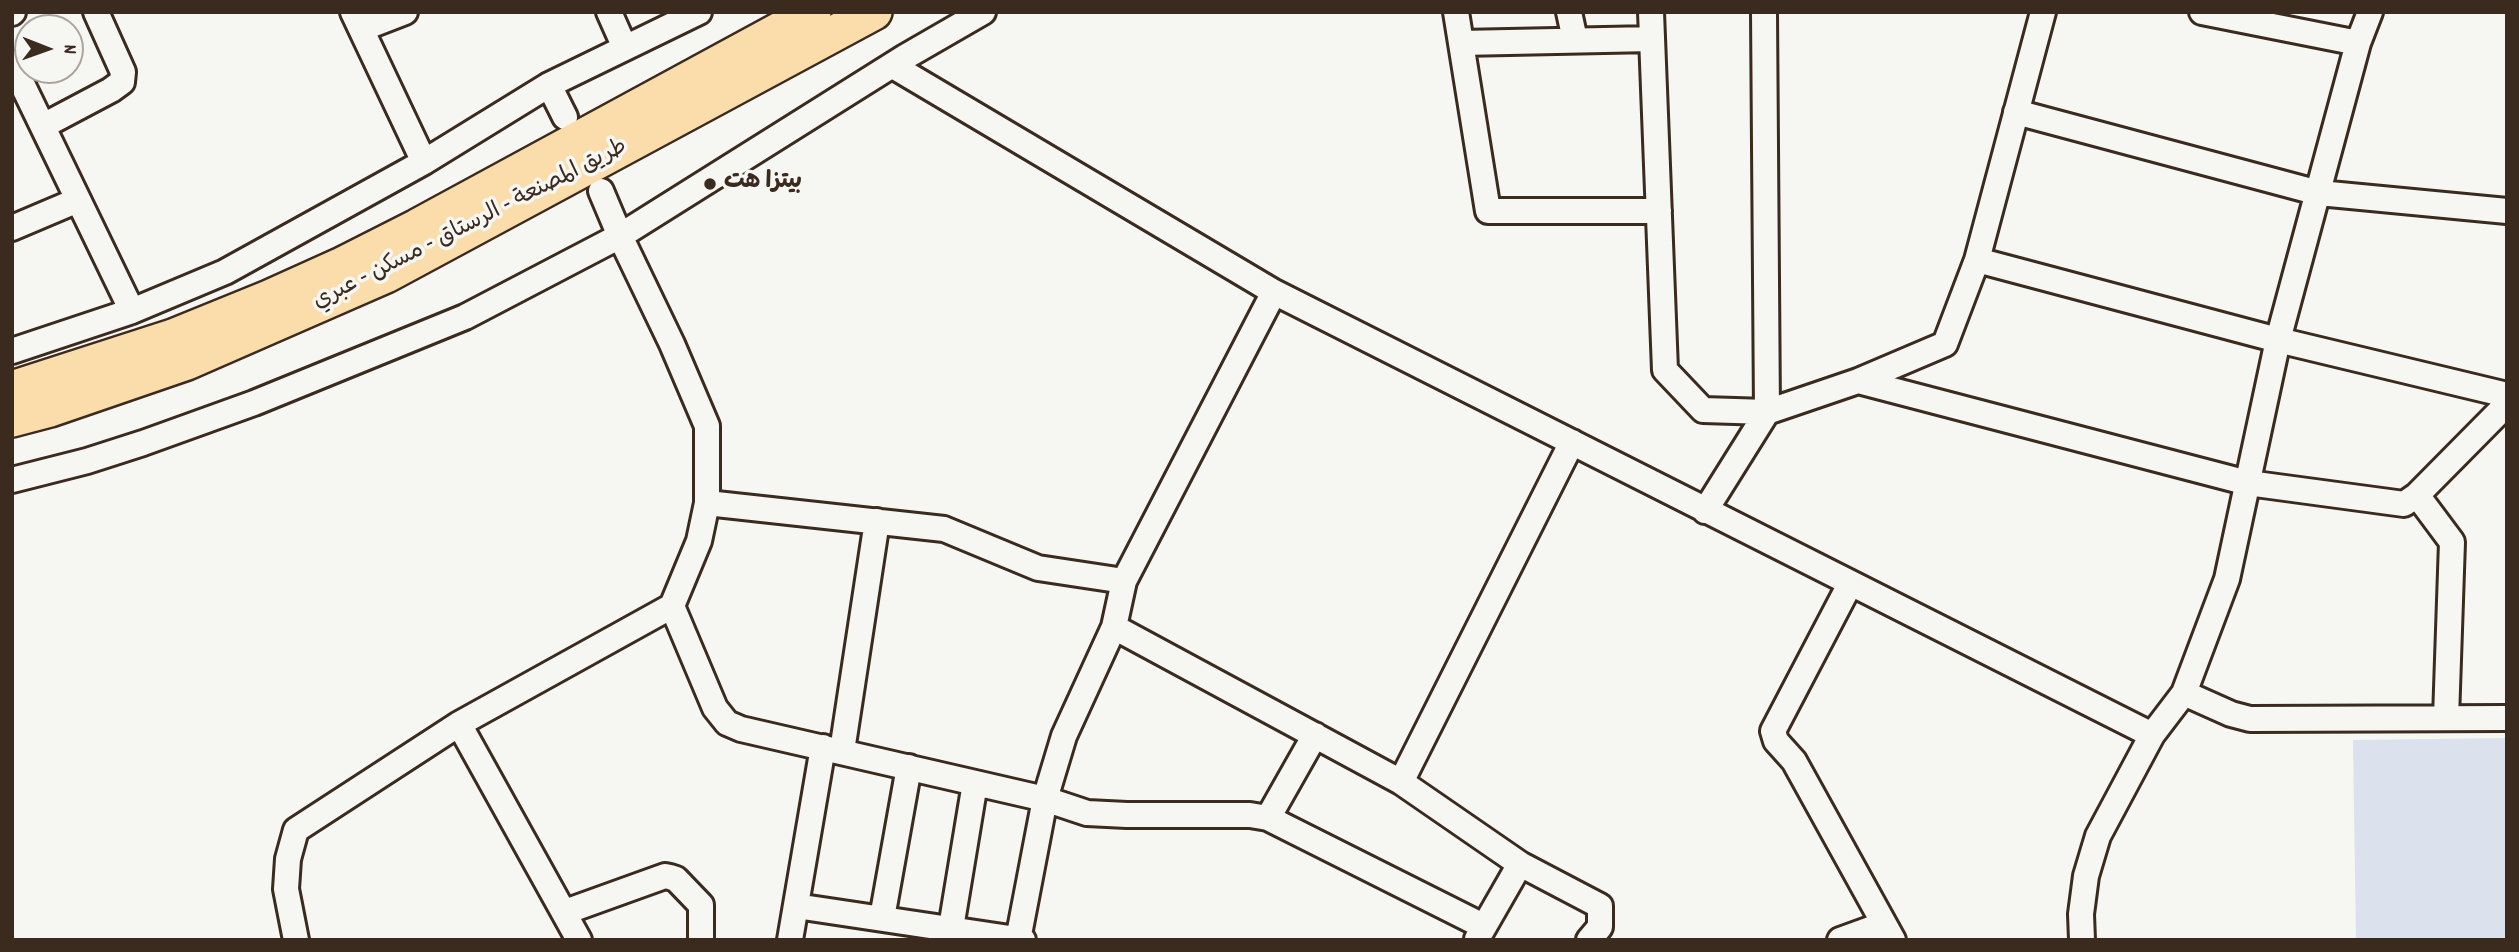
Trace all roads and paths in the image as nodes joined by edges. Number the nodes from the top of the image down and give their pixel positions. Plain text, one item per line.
1 (96, 12) edge
2 (405, 12) edge
3 (609, 12) edge
4 (699, 12) edge
5 (813, 12) edge
6 (874, 12) edge
7 (983, 12) edge
8 (1456, 12) edge
9 (1569, 12) edge
10 (1651, 12) edge
11 (1764, 12) edge
12 (2043, 12) edge
13 (2202, 12) edge
14 (2370, 12) edge
15 (357, 20) edge
16 (1652, 39) junction
17 (1574, 40) junction
18 (1461, 43) junction
19 (2358, 43) junction
20 (625, 48) junction
21 (12, 63) edge
22 (892, 66) junction
23 (549, 85) junction
24 (2016, 112) junction
25 (565, 117) dead end
26 (43, 126) junction
27 (424, 162) junction
28 (601, 191) dead end
29 (2319, 193) junction
30 (78, 200) junction
31 (1659, 211) junction
32 (2507, 212) edge
33 (12, 228) edge
34 (620, 236) junction
35 (1977, 260) junction
36 (1274, 292) junction
37 (132, 311) junction
38 (2278, 340) junction
39 (12, 351) edge
40 (1858, 381) junction
41 (12, 389) edge
42 (2507, 395) edge
43 (2507, 404) edge
44 (1767, 412) junction
45 (12, 419) edge
46 (1572, 442) junction
47 (12, 480) edge
48 (2248, 483) junction
49 (2417, 495) junction
50 (707, 503) junction
51 (1705, 511) junction
52 (877, 521) junction
53 (1124, 581) junction
54 (1850, 584) junction
55 (672, 606) junction
56 (1114, 627) junction
57 (2184, 693) junction
58 (2446, 718) junction
59 (2507, 718) edge
60 (459, 724) junction
61 (2151, 735) junction
62 (1315, 736) junction
63 (833, 749) junction
64 (909, 767) junction
65 (1401, 782) junction
66 (975, 783) junction
67 (1045, 799) junction
68 (1268, 818) junction
69 (1520, 864) junction
70 (796, 906) junction
71 (565, 912) junction
72 (882, 918) junction
73 (1888, 932) edge
74 (1480, 933) edge
75 (950, 934) edge
76 (1020, 939) edge
77 (296, 940) edge
78 (579, 940) edge
79 (701, 940) edge
80 (790, 940) edge
81 (1588, 940) edge
82 (1840, 940) edge
83 (2081, 940) edge

1 - 26 street
2 - 15 street
3 - 20 street
4 - 20 street
5 - 41 highway, طريق المصنعة - الرستاق - مسكن - عبري
6 - 45 highway, طريق المصنعة - الرستاق - مسكن - عبري
7 - 22 street
8 - 18 street
9 - 17 street
10 - 16 street
11 - 44 street
12 - 24 street
13 - 19 street
14 - 19 street
15 - 27 street
16 - 17 street
16 - 31 street
17 - 18 street
18 - 31 street
19 - 29 street
20 - 23 street
21 - 26 street
22 - 34 street
22 - 36 street
23 - 25 street
23 - 27 street
24 - 29 street
24 - 35 street
26 - 30 street
27 - 37 street
28 - 34 street
29 - 32 street
29 - 38 street
30 - 33 street
30 - 37 street
31 - 44 street
34 - 47 street
34 - 50 street
35 - 38 street
35 - 40 street
36 - 46 street
36 - 53 street
37 - 39 street
38 - 42 street
38 - 48 street
40 - 44 street
40 - 48 street
43 - 49 street
44 - 51 street
46 - 51 street
46 - 65 street
48 - 49 street
48 - 57 street
49 - 58 street
50 - 52 street
50 - 55 street
51 - 54 street
52 - 53 street
52 - 63 street
53 - 56 street
54 - 61 street
54 - 73 street
55 - 60 street
55 - 63 street
56 - 62 street
56 - 67 street
57 - 58 street
57 - 61 street
58 - 59 street
60 - 71 street
60 - 77 street
61 - 83 street
62 - 65 street
62 - 68 street
63 - 64 street
63 - 70 street
64 - 66 street
64 - 72 street
65 - 69 street
66 - 67 street
66 - 75 street
67 - 68 street
67 - 76 street
68 - 74 street
69 - 74 street
69 - 81 street
70 - 72 street
70 - 80 street
71 - 78 street
71 - 79 street
72 - 75 street
73 - 82 street
75 - 76 street

